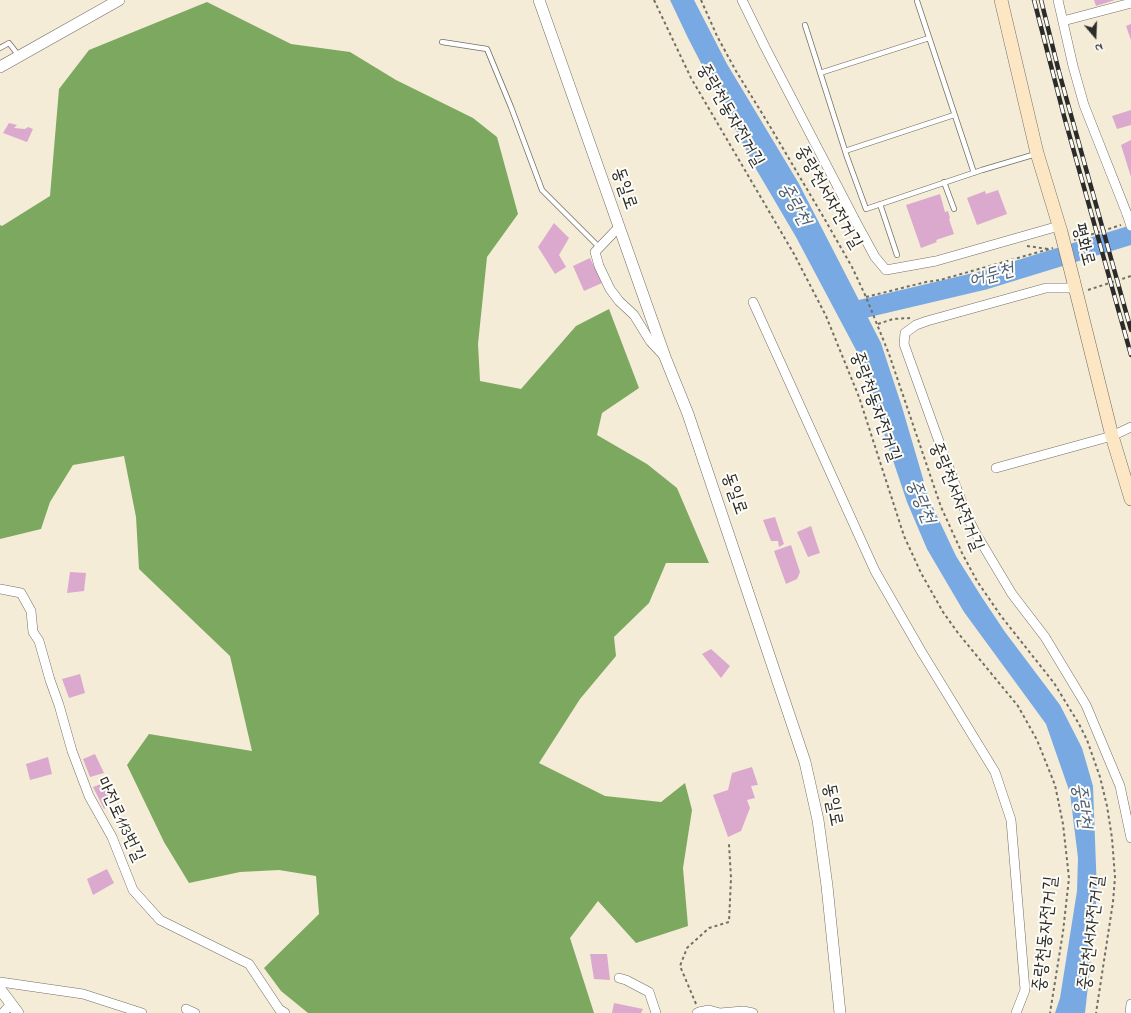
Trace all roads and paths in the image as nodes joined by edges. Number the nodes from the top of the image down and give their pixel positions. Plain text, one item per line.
1 (119, 0) edge
2 (539, 0) edge
3 (654, 0) edge
4 (701, 0) edge
5 (742, 0) edge
6 (1001, 0) edge
7 (1058, 0) edge
8 (917, 1) edge
9 (1131, 3) edge
10 (1063, 21) junction
11 (805, 25) dead end
12 (929, 38) junction
13 (442, 42) dead end
14 (0, 48) edge
15 (19, 56) junction
16 (0, 66) edge
17 (820, 73) junction
18 (954, 114) junction
19 (845, 151) junction
20 (1037, 153) junction
21 (974, 172) junction
22 (944, 182) junction
23 (880, 204) junction
24 (1127, 208) edge
25 (954, 209) dead end
26 (1128, 225) edge
27 (618, 228) junction
28 (1060, 229) junction
29 (1070, 242) dead end
30 (1056, 247) dead end
31 (599, 248) junction
32 (897, 254) dead end
33 (1131, 276) edge
34 (1079, 286) junction
35 (866, 297) junction
36 (753, 302) dead end
37 (927, 322) junction
38 (878, 324) junction
39 (665, 357) junction
40 (1131, 427) edge
41 (1112, 436) junction
42 (996, 468) dead end
43 (1131, 499) edge
44 (0, 590) edge
45 (1131, 838) edge
46 (729, 844) dead end
47 (619, 978) dead end
48 (0, 982) edge
49 (0, 989) edge
50 (11, 1004) junction
51 (1131, 1004) edge
52 (698, 1012) edge
53 (3, 1013) edge
54 (18, 1013) edge
55 (142, 1013) edge
56 (285, 1013) edge
57 (656, 1013) edge
58 (752, 1013) edge
59 (840, 1013) edge
60 (1016, 1013) edge
61 (1050, 1013) edge
62 (1096, 1013) edge
63 (1130, 1013) edge

1 - 15 street
2 - 27 street, 동일로
3 - 61 path, 중랑천동자전거길
4 - 35 path, 중랑천서자전거길
5 - 28 street
6 - 20 main road, 평화로
7 - 10 street
8 - 12 lane
9 - 10 street
10 - 24 street
11 - 17 lane
12 - 17 lane
12 - 18 lane
13 - 31 lane
14 - 15 lane
15 - 16 street
17 - 19 lane
18 - 19 lane
18 - 21 lane
19 - 23 lane
20 - 21 lane
20 - 28 main road, 평화로
21 - 22 lane
22 - 23 lane
22 - 25 lane
23 - 32 lane
24 - 26 street, bridge
26 - 29 path
27 - 31 street
27 - 39 street, 동일로
28 - 34 main road, 평화로, bridge
30 - 35 path
31 - 39 street
33 - 34 path
34 - 37 street
34 - 41 main road, 평화로
35 - 38 path, 중랑천서자전거길
36 - 60 street
37 - 38 path
37 - 45 street
38 - 62 path, 중랑천서자전거길
39 - 59 street, 동일로
40 - 41 street
41 - 42 street
41 - 43 main road, 평화로
44 - 56 street, 마전로113번길
46 - 52 path
47 - 57 street
48 - 55 street
49 - 50 street
50 - 53 street
50 - 54 street
51 - 63 street
52 - 58 street

